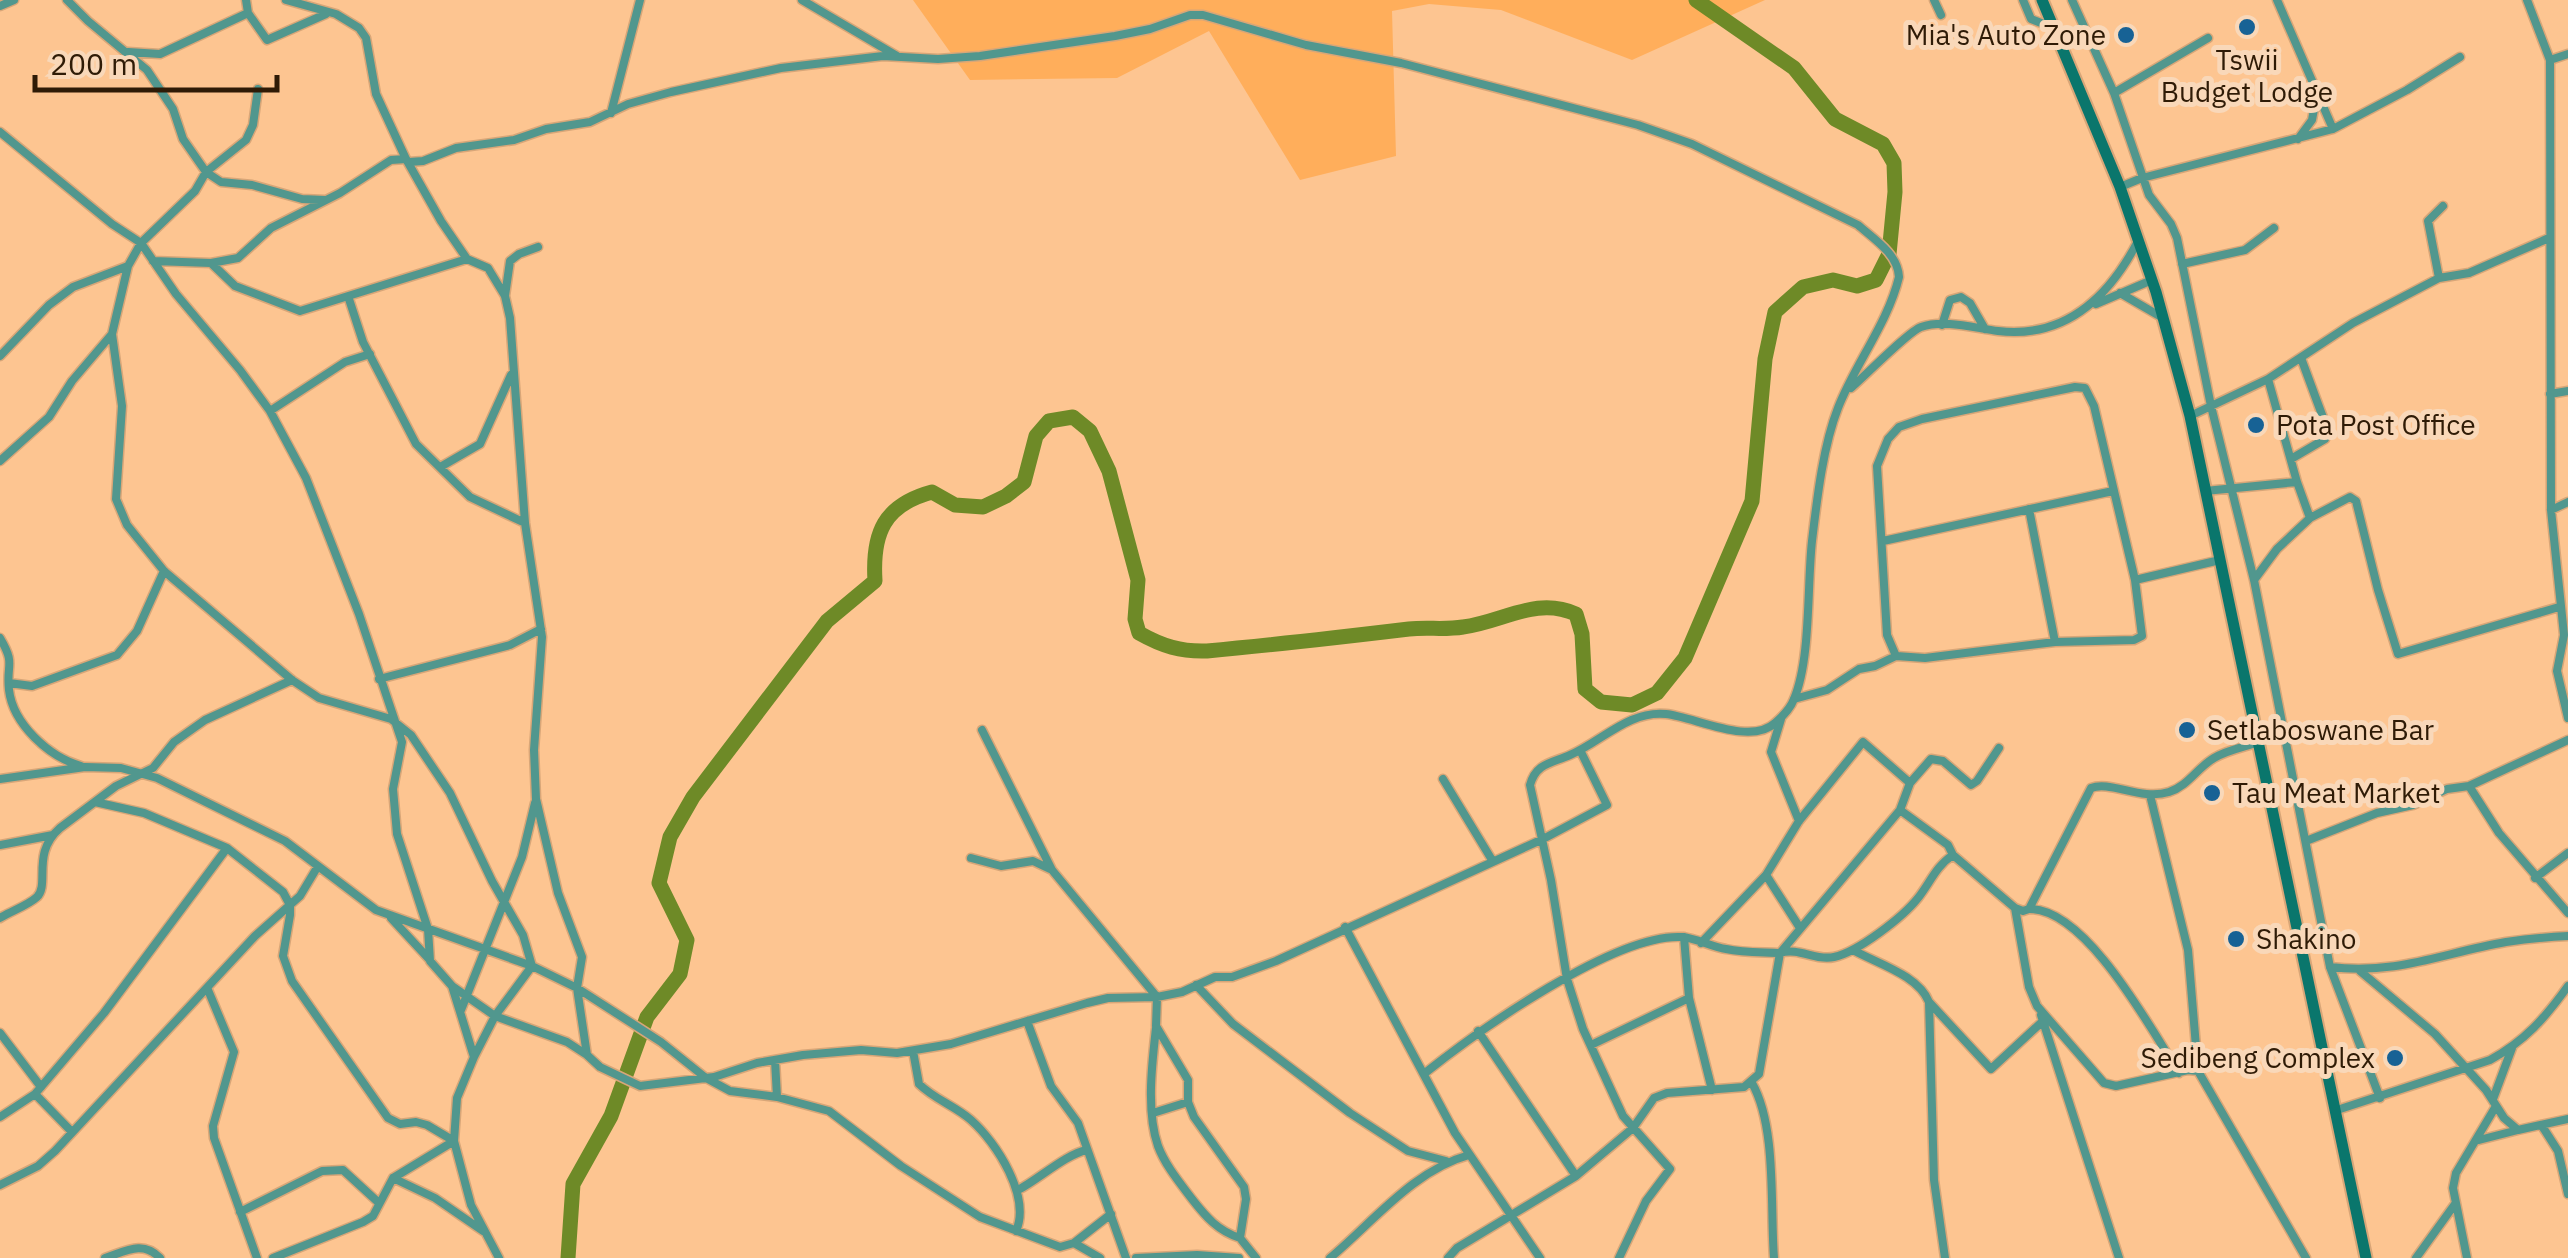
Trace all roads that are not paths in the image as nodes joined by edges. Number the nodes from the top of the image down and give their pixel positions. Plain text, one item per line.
1 (14, 0) edge
2 (68, 0) edge
3 (246, 0) edge
4 (286, 0) edge
5 (640, 0) edge
6 (802, 0) edge
7 (1934, 0) edge
8 (2023, 0) edge
9 (2058, 0) edge
10 (2072, 0) edge
11 (2277, 0) edge
12 (2528, 0) edge
13 (2044, 3) edge
14 (0, 6) edge
15 (248, 13) junction
16 (326, 14) junction
17 (1941, 15) dead end
18 (2054, 28) junction
19 (2208, 38) dead end
20 (128, 52) junction
21 (2568, 54) edge
22 (2460, 56) dead end
23 (897, 57) junction
24 (2550, 60) junction
25 (258, 89) dead end
26 (2317, 91) junction
27 (2114, 93) junction
28 (611, 113) junction
29 (2333, 129) junction
30 (0, 132) edge
31 (2294, 142) junction
32 (408, 161) junction
33 (206, 172) junction
34 (2142, 178) junction
35 (2120, 187) junction
36 (325, 200) junction
37 (2443, 206) dead end
38 (2274, 228) dead end
39 (2549, 238) junction
40 (2138, 240) junction
41 (141, 243) junction
42 (538, 247) dead end
43 (467, 259) junction
44 (153, 261) junction
45 (510, 261) junction
46 (210, 263) junction
47 (2182, 264) junction
48 (128, 266) junction
49 (488, 268) junction
50 (2439, 278) junction
51 (2152, 280) junction
52 (2120, 293) junction
53 (348, 296) junction
54 (505, 296) junction
55 (2092, 306) junction
56 (2163, 318) junction
57 (1942, 325) junction
58 (1986, 328) junction
59 (112, 334) junction
60 (370, 354) junction
61 (0, 356) edge
62 (2300, 358) junction
63 (512, 371) junction
64 (2268, 379) junction
65 (2568, 391) edge
66 (1847, 392) junction
67 (2550, 394) junction
68 (2211, 406) junction
69 (270, 411) junction
70 (2190, 416) junction
71 (2291, 458) junction
72 (0, 460) edge
73 (442, 466) junction
74 (2297, 482) junction
75 (2231, 490) junction
76 (2113, 491) junction
77 (2206, 492) junction
78 (2568, 502) edge
79 (2029, 509) junction
80 (2551, 510) junction
81 (2310, 518) junction
82 (525, 523) junction
83 (1882, 541) junction
84 (2220, 560) junction
85 (164, 570) junction
86 (2135, 580) junction
87 (2254, 580) junction
88 (2559, 607) junction
89 (541, 629) junction
90 (2566, 634) edge
91 (0, 638) edge
92 (2055, 642) junction
93 (1896, 656) junction
94 (378, 679) junction
95 (292, 680) junction
96 (9, 683) junction
97 (1794, 699) junction
98 (1783, 715) junction
99 (392, 718) junction
100 (2568, 718) edge
101 (982, 730) dead end
102 (2568, 740) edge
103 (2259, 742) junction
104 (1999, 748) dead end
105 (1580, 750) junction
106 (84, 766) junction
107 (141, 773) junction
108 (0, 778) edge
109 (1442, 779) dead end
110 (1910, 783) junction
111 (2469, 786) junction
112 (2150, 795) junction
113 (536, 798) junction
114 (95, 802) junction
115 (1900, 810) junction
116 (1799, 821) junction
117 (53, 835) junction
118 (1542, 839) junction
119 (2306, 841) junction
120 (0, 846) edge
121 (228, 848) junction
122 (2568, 853) edge
123 (1953, 855) junction
124 (972, 858) dead end
125 (1492, 860) junction
126 (318, 866) junction
127 (1052, 870) junction
128 (1766, 875) junction
129 (2536, 878) junction
130 (505, 900) junction
131 (290, 905) junction
132 (2015, 908) junction
133 (2029, 909) junction
134 (2568, 913) edge
135 (388, 915) junction
136 (0, 918) edge
137 (1345, 927) junction
138 (1800, 928) junction
139 (428, 929) junction
140 (2568, 936) edge
141 (1684, 937) junction
142 (1701, 942) junction
143 (483, 948) junction
144 (1853, 950) junction
145 (1780, 953) junction
146 (430, 960) junction
147 (532, 966) junction
148 (2330, 967) junction
149 (2360, 970) junction
150 (1567, 980) junction
151 (1196, 985) junction
152 (452, 986) junction
153 (2568, 986) edge
154 (577, 988) junction
155 (208, 990) junction
156 (465, 995) junction
157 (1157, 997) junction
158 (1688, 998) junction
159 (1929, 1002) junction
160 (2038, 1006) junction
161 (460, 1014) junction
162 (495, 1016) junction
163 (1027, 1021) junction
164 (2043, 1021) junction
165 (1156, 1026) junction
166 (1478, 1031) junction
167 (0, 1035) edge
168 (1591, 1046) junction
169 (2512, 1048) junction
170 (913, 1051) junction
171 (587, 1055) junction
172 (474, 1057) junction
173 (775, 1060) junction
174 (2464, 1068) junction
175 (2198, 1071) junction
176 (1425, 1073) junction
177 (2179, 1073) junction
178 (706, 1078) junction
179 (1752, 1083) junction
180 (1712, 1090) junction
181 (38, 1091) junction
182 (777, 1098) junction
183 (2380, 1098) junction
184 (1188, 1102) junction
185 (2495, 1103) junction
186 (2334, 1111) junction
187 (1153, 1113) junction
188 (0, 1116) edge
189 (2568, 1119) edge
190 (2542, 1126) junction
191 (1633, 1128) junction
192 (2518, 1130) junction
193 (72, 1132) junction
194 (2478, 1140) junction
195 (454, 1141) junction
196 (1087, 1150) junction
197 (1469, 1156) junction
198 (1446, 1162) junction
199 (1576, 1176) junction
200 (393, 1178) junction
201 (0, 1185) edge
202 (1018, 1190) junction
203 (2568, 1194) edge
204 (379, 1203) junction
205 (2454, 1204) junction
206 (240, 1212) junction
207 (1111, 1214) junction
208 (1513, 1216) junction
209 (483, 1231) junction
210 (1016, 1231) junction
211 (1240, 1238) junction
212 (1074, 1243) junction
213 (1060, 1246) junction
214 (496, 1257) edge
215 (105, 1258) edge
216 (160, 1258) edge
217 (256, 1258) edge
218 (273, 1258) edge
219 (1058, 1258) edge
220 (1100, 1258) edge
221 (1126, 1258) edge
222 (1136, 1258) edge
223 (1239, 1258) edge
224 (1256, 1258) edge
225 (1330, 1258) edge
226 (1448, 1258) edge
227 (1540, 1258) edge
228 (1619, 1258) edge
229 (1774, 1258) edge
230 (1945, 1258) edge
231 (2119, 1258) edge
232 (2306, 1258) edge
233 (2366, 1258) edge
234 (2416, 1258) edge
235 (2468, 1258) edge

1 - 14 street
2 - 20 street
3 - 15 street
4 - 16 street
5 - 28 street
6 - 23 street
7 - 17 street
8 - 18 street
9 - 13 street
10 - 27 street
11 - 26 street
12 - 24 street
13 - 18 street
15 - 16 street
15 - 20 street
16 - 32 street
18 - 35 street
19 - 27 street
20 - 33 street
21 - 24 street
22 - 29 street
23 - 28 street
23 - 66 street
24 - 39 street
25 - 33 street
26 - 29 street
26 - 31 street
27 - 34 street
28 - 32 street
29 - 31 street
30 - 41 street
31 - 34 street
32 - 36 street
32 - 43 street
33 - 36 street
33 - 41 street
34 - 35 street
34 - 47 street
35 - 40 street
36 - 46 street
37 - 50 street
38 - 47 street
39 - 50 street
39 - 67 street
40 - 51 street
40 - 55 street
41 - 44 street
41 - 48 street
42 - 45 street
43 - 49 street
43 - 53 street
44 - 46 street
44 - 69 street
45 - 49 street
45 - 54 street
46 - 53 street
47 - 68 street
48 - 59 street
48 - 61 street
49 - 54 street
50 - 62 street
51 - 52 street
51 - 56 street
52 - 55 street
52 - 56 street
53 - 60 street
54 - 63 street
55 - 58 street
56 - 70 street
57 - 58 street
57 - 58 street
57 - 66 street
59 - 72 street
59 - 85 street
60 - 69 street
60 - 73 street
62 - 64 street
62 - 71 street
63 - 73 street
63 - 82 street
64 - 68 street
64 - 71 street
65 - 67 street
66 - 97 street
67 - 80 street
68 - 70 street
68 - 75 street
69 - 94 street
70 - 77 street
71 - 74 street
73 - 82 street
74 - 75 street
74 - 81 street
75 - 77 street
75 - 87 street
76 - 79 street
76 - 83 street
76 - 86 street
77 - 84 street
78 - 80 street
79 - 83 street
79 - 92 street
80 - 88 street
81 - 87 street
81 - 88 street
82 - 89 street
83 - 93 street
84 - 86 street
84 - 103 street
85 - 95 street
85 - 96 street
86 - 92 street
87 - 119 street
88 - 90 street
89 - 94 street
89 - 113 street
90 - 100 street
91 - 96 street
92 - 93 street
93 - 97 street
94 - 99 street
95 - 99 street
95 - 107 street
96 - 106 street
97 - 98 street
98 - 105 street
98 - 116 street
99 - 130 street
99 - 139 street
101 - 127 street
102 - 111 street
103 - 112 street
103 - 186 street
104 - 110 street
105 - 118 street
105 - 118 street
106 - 107 street
106 - 108 street
107 - 114 street
107 - 126 street
109 - 125 street
110 - 115 street
110 - 116 street
111 - 119 street
111 - 129 street
112 - 133 street
112 - 175 street
113 - 130 street
113 - 154 street
114 - 117 street
114 - 121 street
115 - 123 street
115 - 138 street
116 - 128 street
117 - 120 street
117 - 136 street
118 - 125 street
118 - 150 street
119 - 148 street
121 - 131 street
121 - 181 street
122 - 129 street
123 - 132 street
123 - 144 street
124 - 127 street
125 - 137 street
126 - 131 street
126 - 135 street
127 - 157 street
128 - 138 street
128 - 142 street
129 - 134 street
130 - 143 street
130 - 147 street
131 - 155 street
131 - 195 street
132 - 133 street
132 - 160 street
133 - 177 street
135 - 139 street
135 - 146 street
137 - 151 street
137 - 176 street
138 - 145 street
139 - 143 street
139 - 146 street
140 - 149 street
141 - 142 street
141 - 150 street
141 - 158 street
142 - 145 street
143 - 147 street
143 - 156 street
144 - 145 street
144 - 159 street
145 - 179 street
146 - 152 street
147 - 154 street
147 - 162 street
148 - 149 street
148 - 183 street
149 - 174 street
150 - 166 street
150 - 168 street
151 - 157 street
151 - 198 street
152 - 156 street
152 - 161 street
153 - 169 street
154 - 171 street
154 - 178 street
155 - 193 street
155 - 206 street
156 - 161 street
156 - 162 street
157 - 163 street
157 - 165 street
158 - 168 street
158 - 180 street
159 - 164 street
159 - 230 street
160 - 164 street
160 - 177 street
161 - 172 street
162 - 171 street
162 - 172 street
163 - 170 street
163 - 196 street
164 - 231 street
165 - 184 street
165 - 187 street
166 - 176 street
166 - 199 street
167 - 181 street
168 - 191 street
169 - 174 street
169 - 185 street
170 - 173 street
170 - 202 street
171 - 178 street
172 - 195 street
173 - 178 street
173 - 182 street
174 - 183 street
174 - 185 street
175 - 177 street
175 - 232 street
176 - 197 street
178 - 182 street
179 - 180 street
179 - 229 street
180 - 191 street
181 - 188 street
181 - 193 street
182 - 210 street
183 - 186 street
184 - 187 street
184 - 211 street
185 - 192 street
185 - 194 street
186 - 233 street
187 - 211 street
189 - 190 street
190 - 192 street
190 - 203 street
191 - 199 street
191 - 228 street
192 - 194 street
193 - 201 street
194 - 205 street
195 - 200 street
195 - 209 street
196 - 202 street
196 - 207 street
197 - 198 street
197 - 208 street
198 - 225 street
199 - 208 street
200 - 204 street
200 - 209 street
202 - 210 street
204 - 206 street
204 - 218 street
205 - 234 street
205 - 235 street
206 - 217 street
207 - 212 street
207 - 221 street
208 - 226 street
208 - 227 street
209 - 214 street
210 - 213 street
211 - 224 street
212 - 213 street
212 - 220 street
213 - 219 street
215 - 216 street
222 - 223 street

